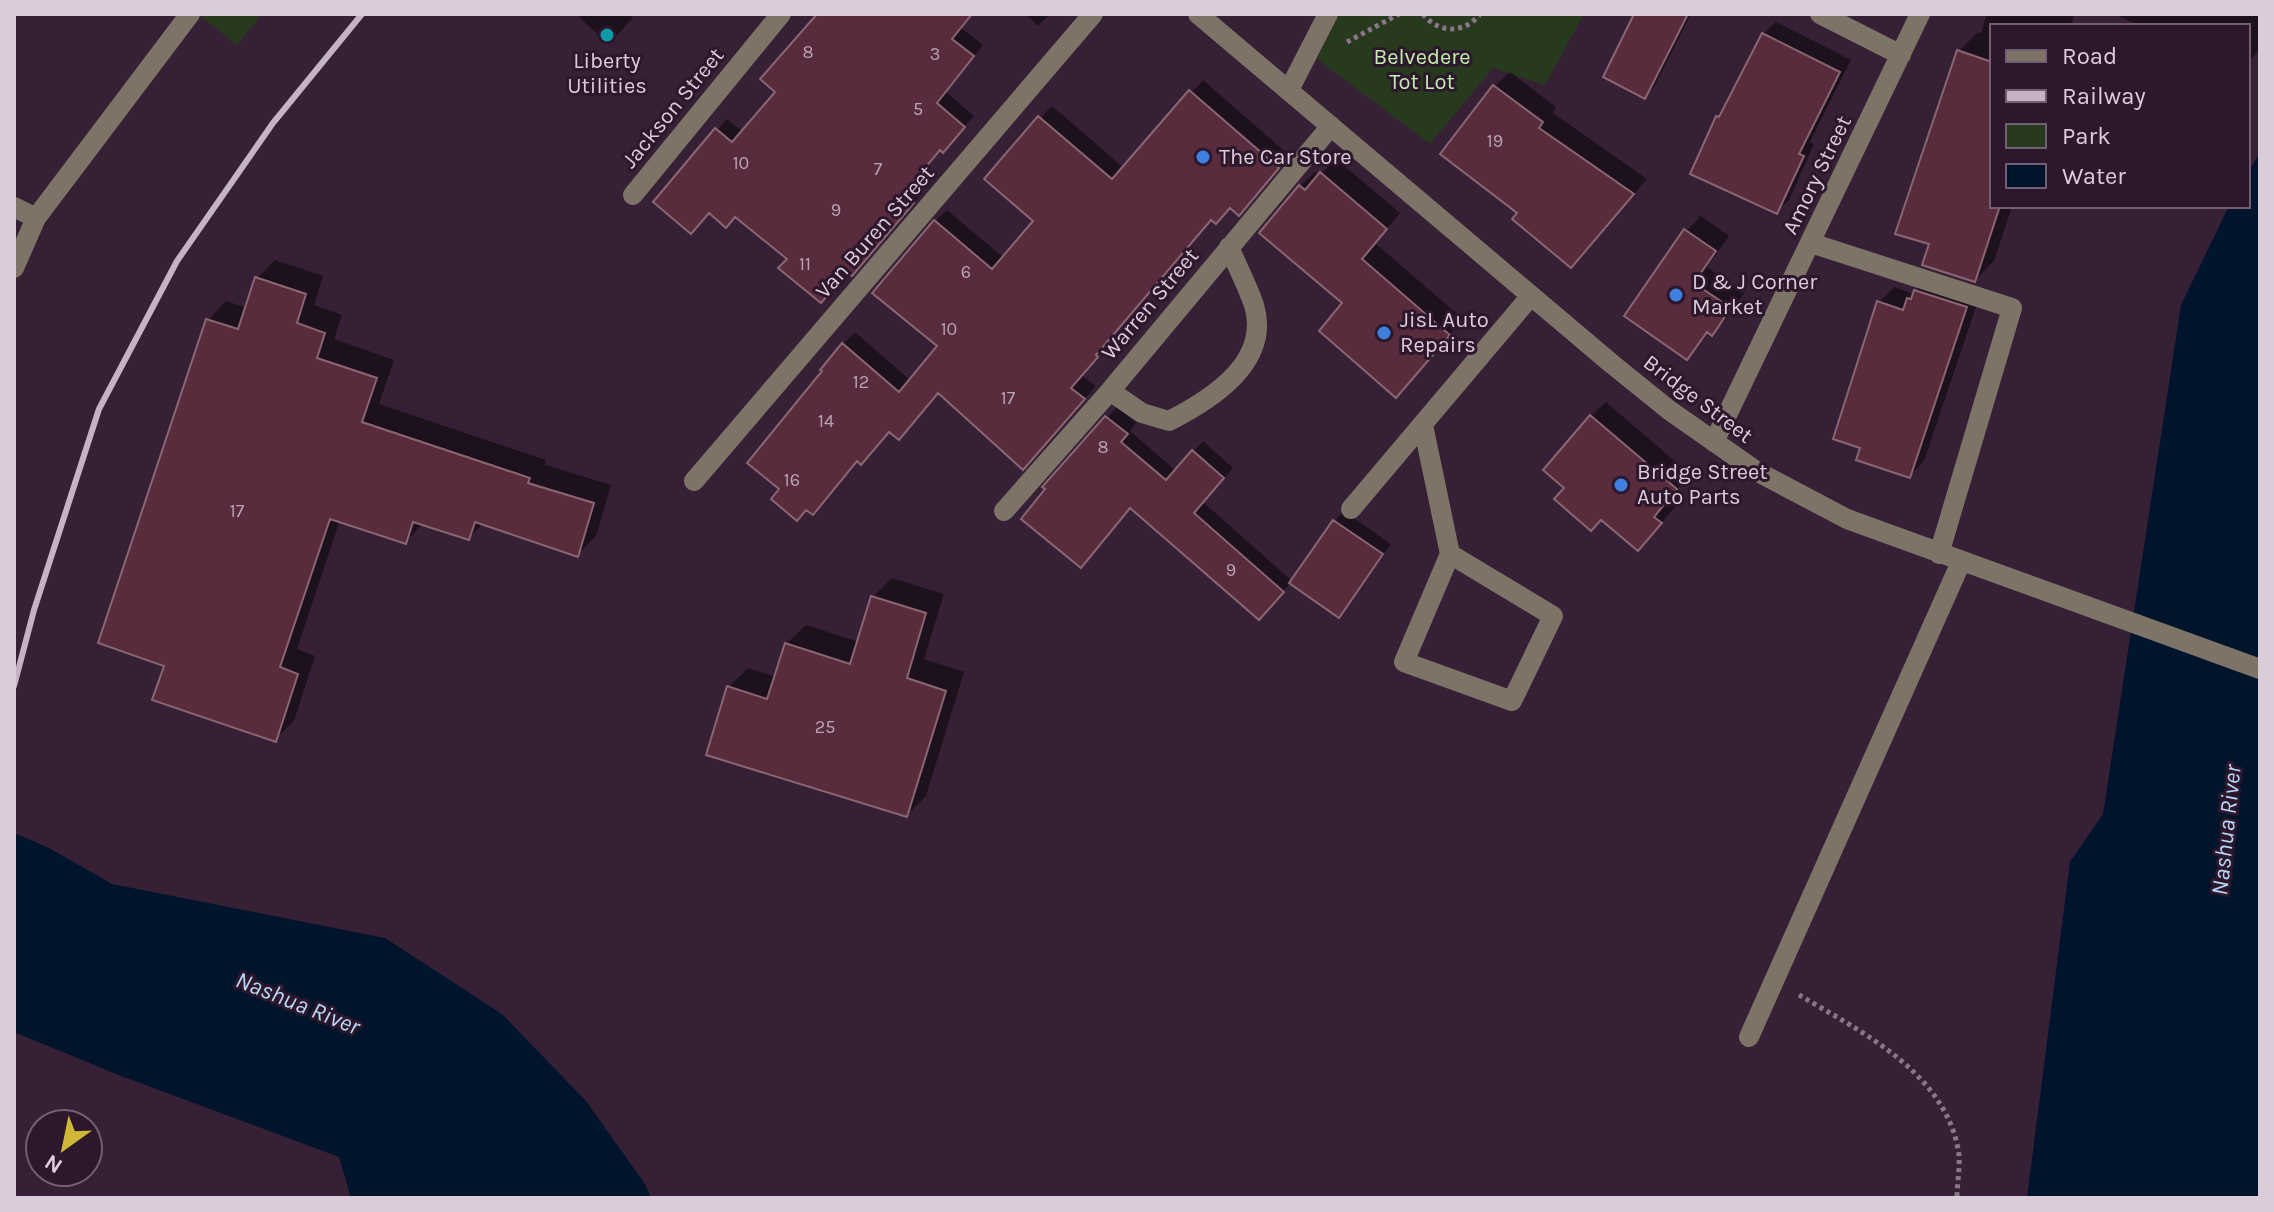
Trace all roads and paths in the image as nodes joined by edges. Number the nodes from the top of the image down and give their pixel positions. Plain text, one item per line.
1 (190, 14) edge
2 (781, 14) edge
3 (1093, 14) edge
4 (1198, 14) edge
5 (1328, 14) edge
6 (1399, 14) edge
7 (1423, 14) edge
8 (1480, 14) edge
9 (1820, 14) edge
10 (1920, 14) edge
11 (1343, 45) dead end
12 (1901, 55) junction
13 (1289, 90) junction
14 (1331, 126) junction
15 (633, 195) dead end
16 (14, 207) edge
17 (36, 218) junction
18 (1811, 243) junction
19 (1229, 247) junction
20 (14, 268) edge
21 (1530, 297) junction
22 (1110, 391) junction
23 (1423, 425) junction
24 (1714, 442) junction
25 (694, 481) dead end
26 (1351, 509) dead end
27 (1004, 511) dead end
28 (1450, 554) junction
29 (1939, 554) junction
30 (1961, 562) junction
31 (2260, 669) edge
32 (1774, 980) junction
33 (1749, 1037) dead end
34 (1957, 1198) edge

1 - 17 street
2 - 15 street, Jackson Street
3 - 25 street, Van Buren Street
4 - 13 street, Bridge Street
5 - 13 street
6 - 11 path
7 - 8 path
9 - 12 street
10 - 12 street, Amory Street
12 - 18 street, Amory Street
13 - 14 street, Bridge Street
14 - 19 street, Warren Street
14 - 21 street, Bridge Street
16 - 17 street
17 - 20 street
18 - 24 street, Amory Street
18 - 29 street
19 - 22 street, Warren Street
19 - 22 street
21 - 23 street
21 - 24 street, Bridge Street
22 - 27 street, Warren Street
23 - 26 street
23 - 28 street
24 - 29 street, Bridge Street
28 - 28 street
29 - 30 street, Bridge Street
30 - 31 street, Bridge Street
30 - 32 street
32 - 33 street
32 - 34 path

